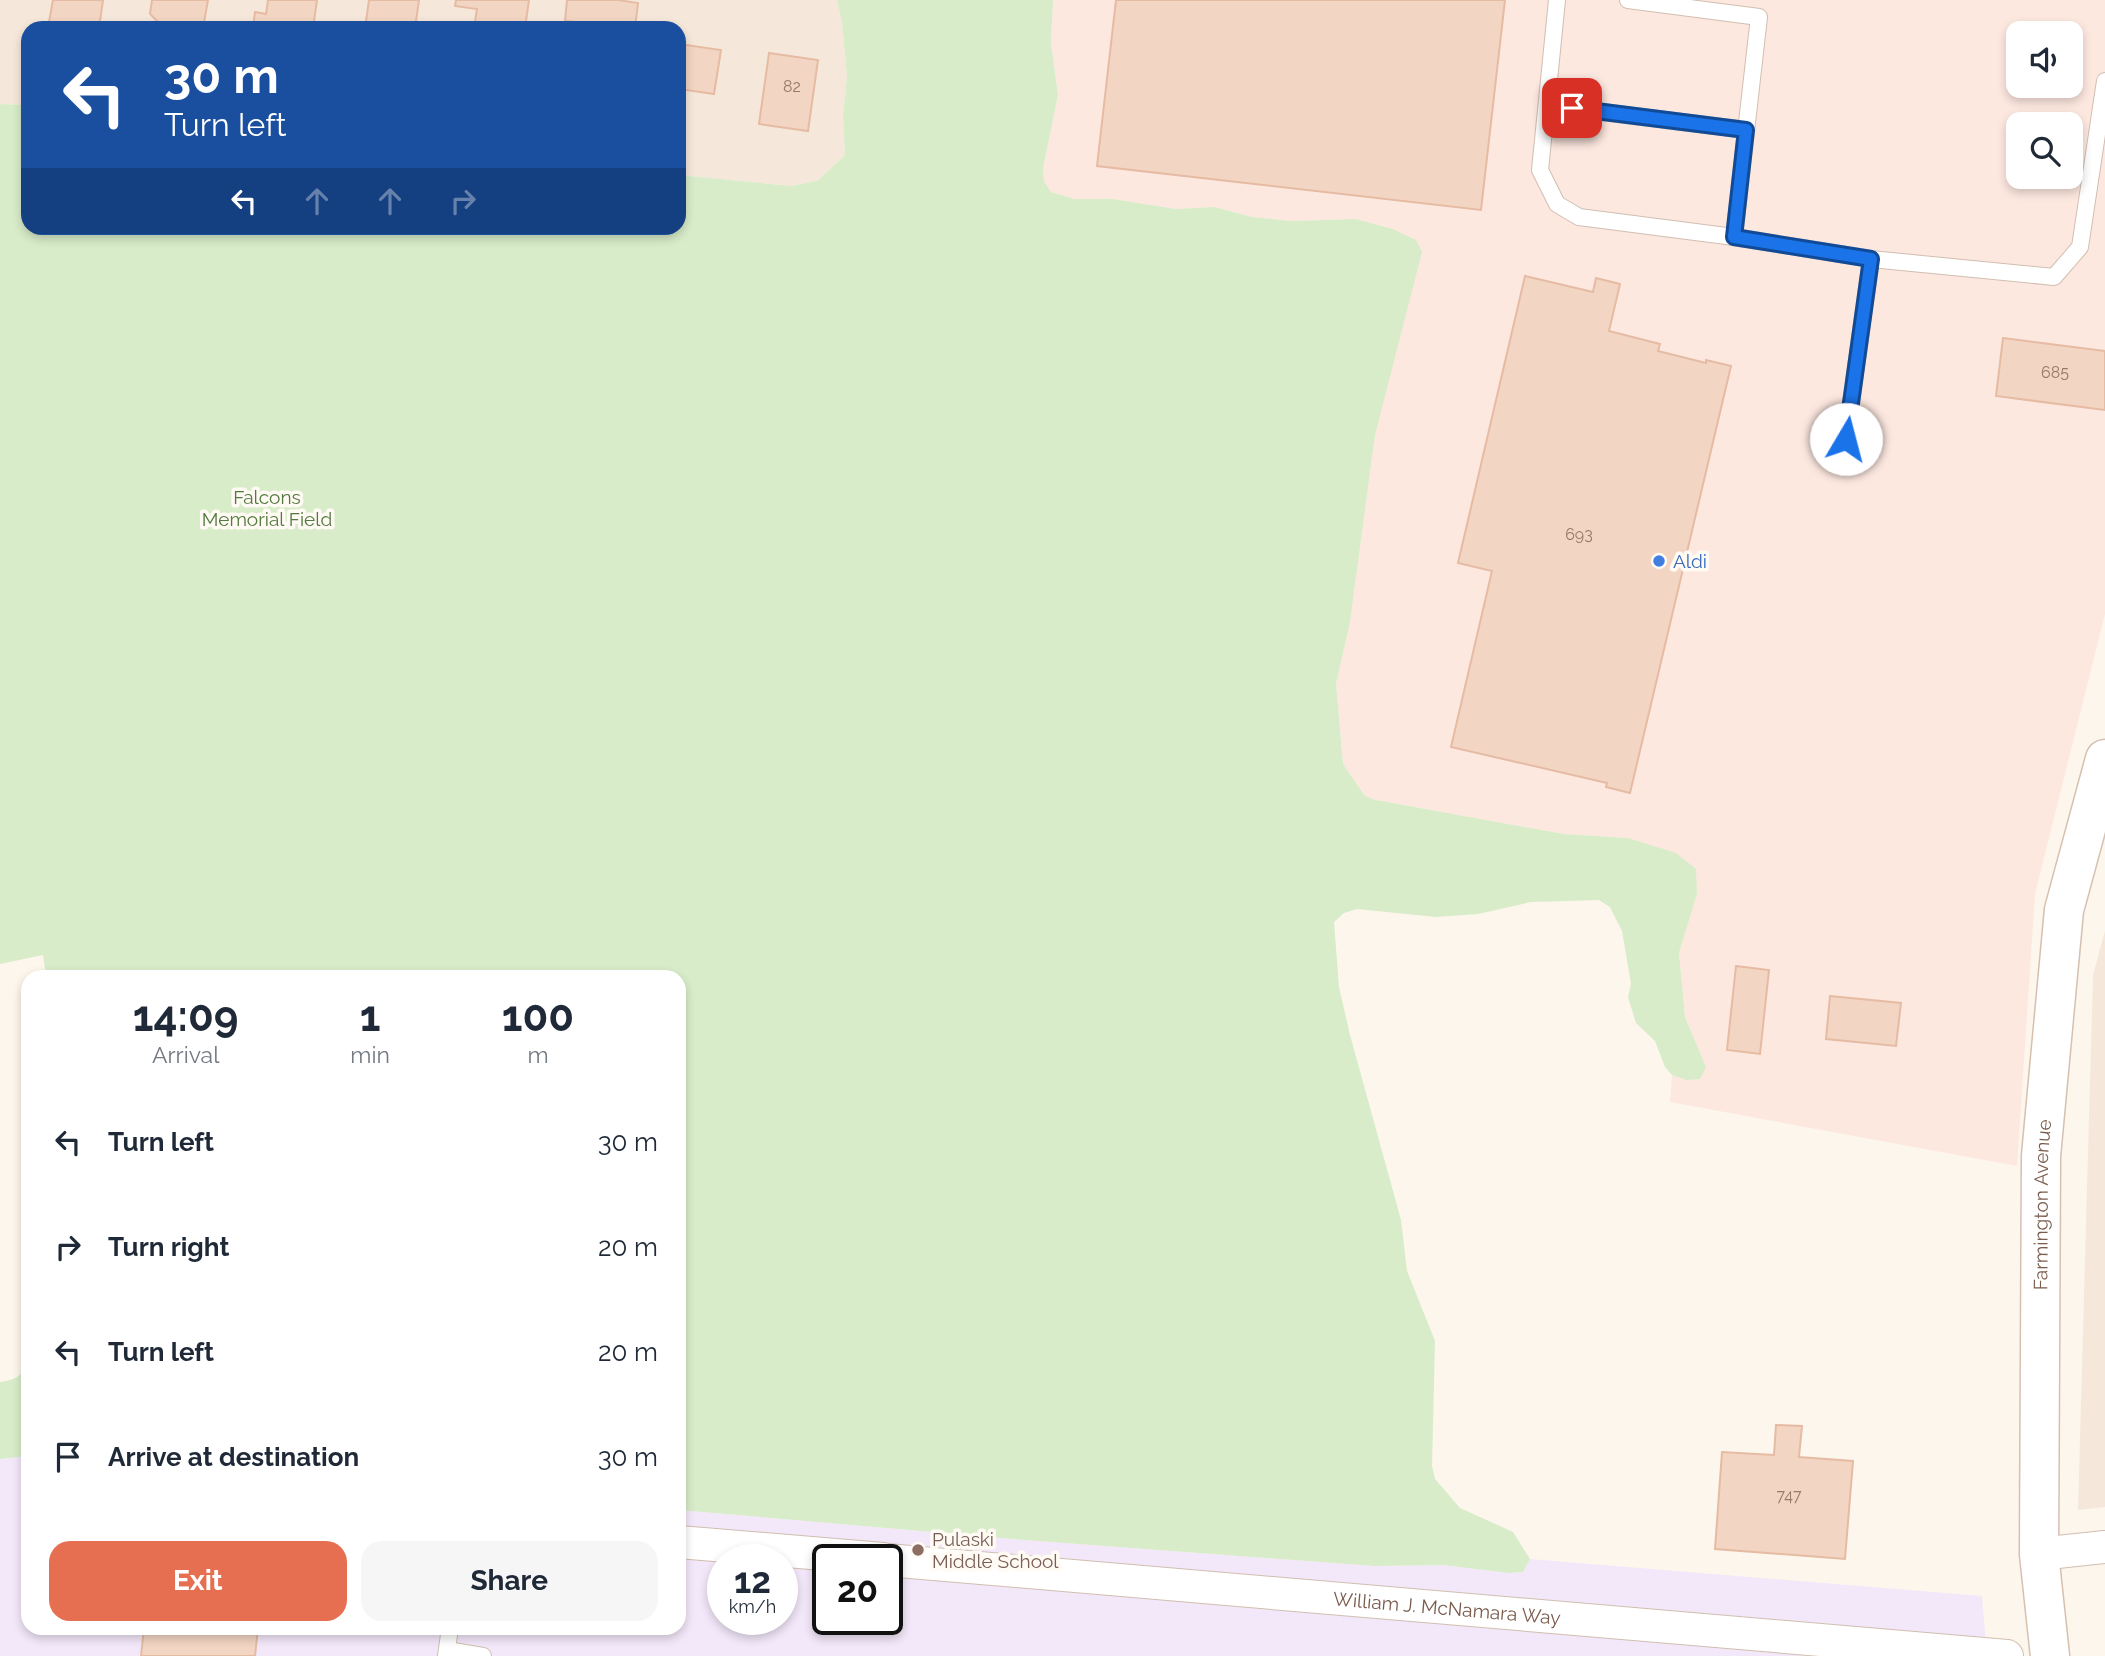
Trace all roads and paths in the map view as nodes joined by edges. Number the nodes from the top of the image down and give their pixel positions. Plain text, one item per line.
1 (1557, 0) edge
2 (1628, 0) edge
3 (2105, 80) edge
4 (1546, 105) junction
5 (1746, 130) junction
6 (1734, 237) junction
7 (1871, 259) junction
8 (1846, 439) dead end
9 (2105, 759) edge
10 (686, 1543) edge
11 (2105, 1546) edge
12 (812, 1553) edge
13 (2039, 1554) junction
14 (903, 1561) edge
15 (449, 1635) edge
16 (447, 1653) edge
17 (483, 1656) edge
18 (2007, 1656) edge
19 (2050, 1656) edge

1 - 4 lane
2 - 5 lane
3 - 7 lane
4 - 5 lane
4 - 6 lane
5 - 6 lane
6 - 7 lane
7 - 8 lane
9 - 13 main road, Farmington Avenue
10 - 12 street, William J. McNamara Way
11 - 13 street
13 - 19 main road, Farmington Avenue
14 - 18 street, William J. McNamara Way
15 - 16 lane
16 - 17 lane

